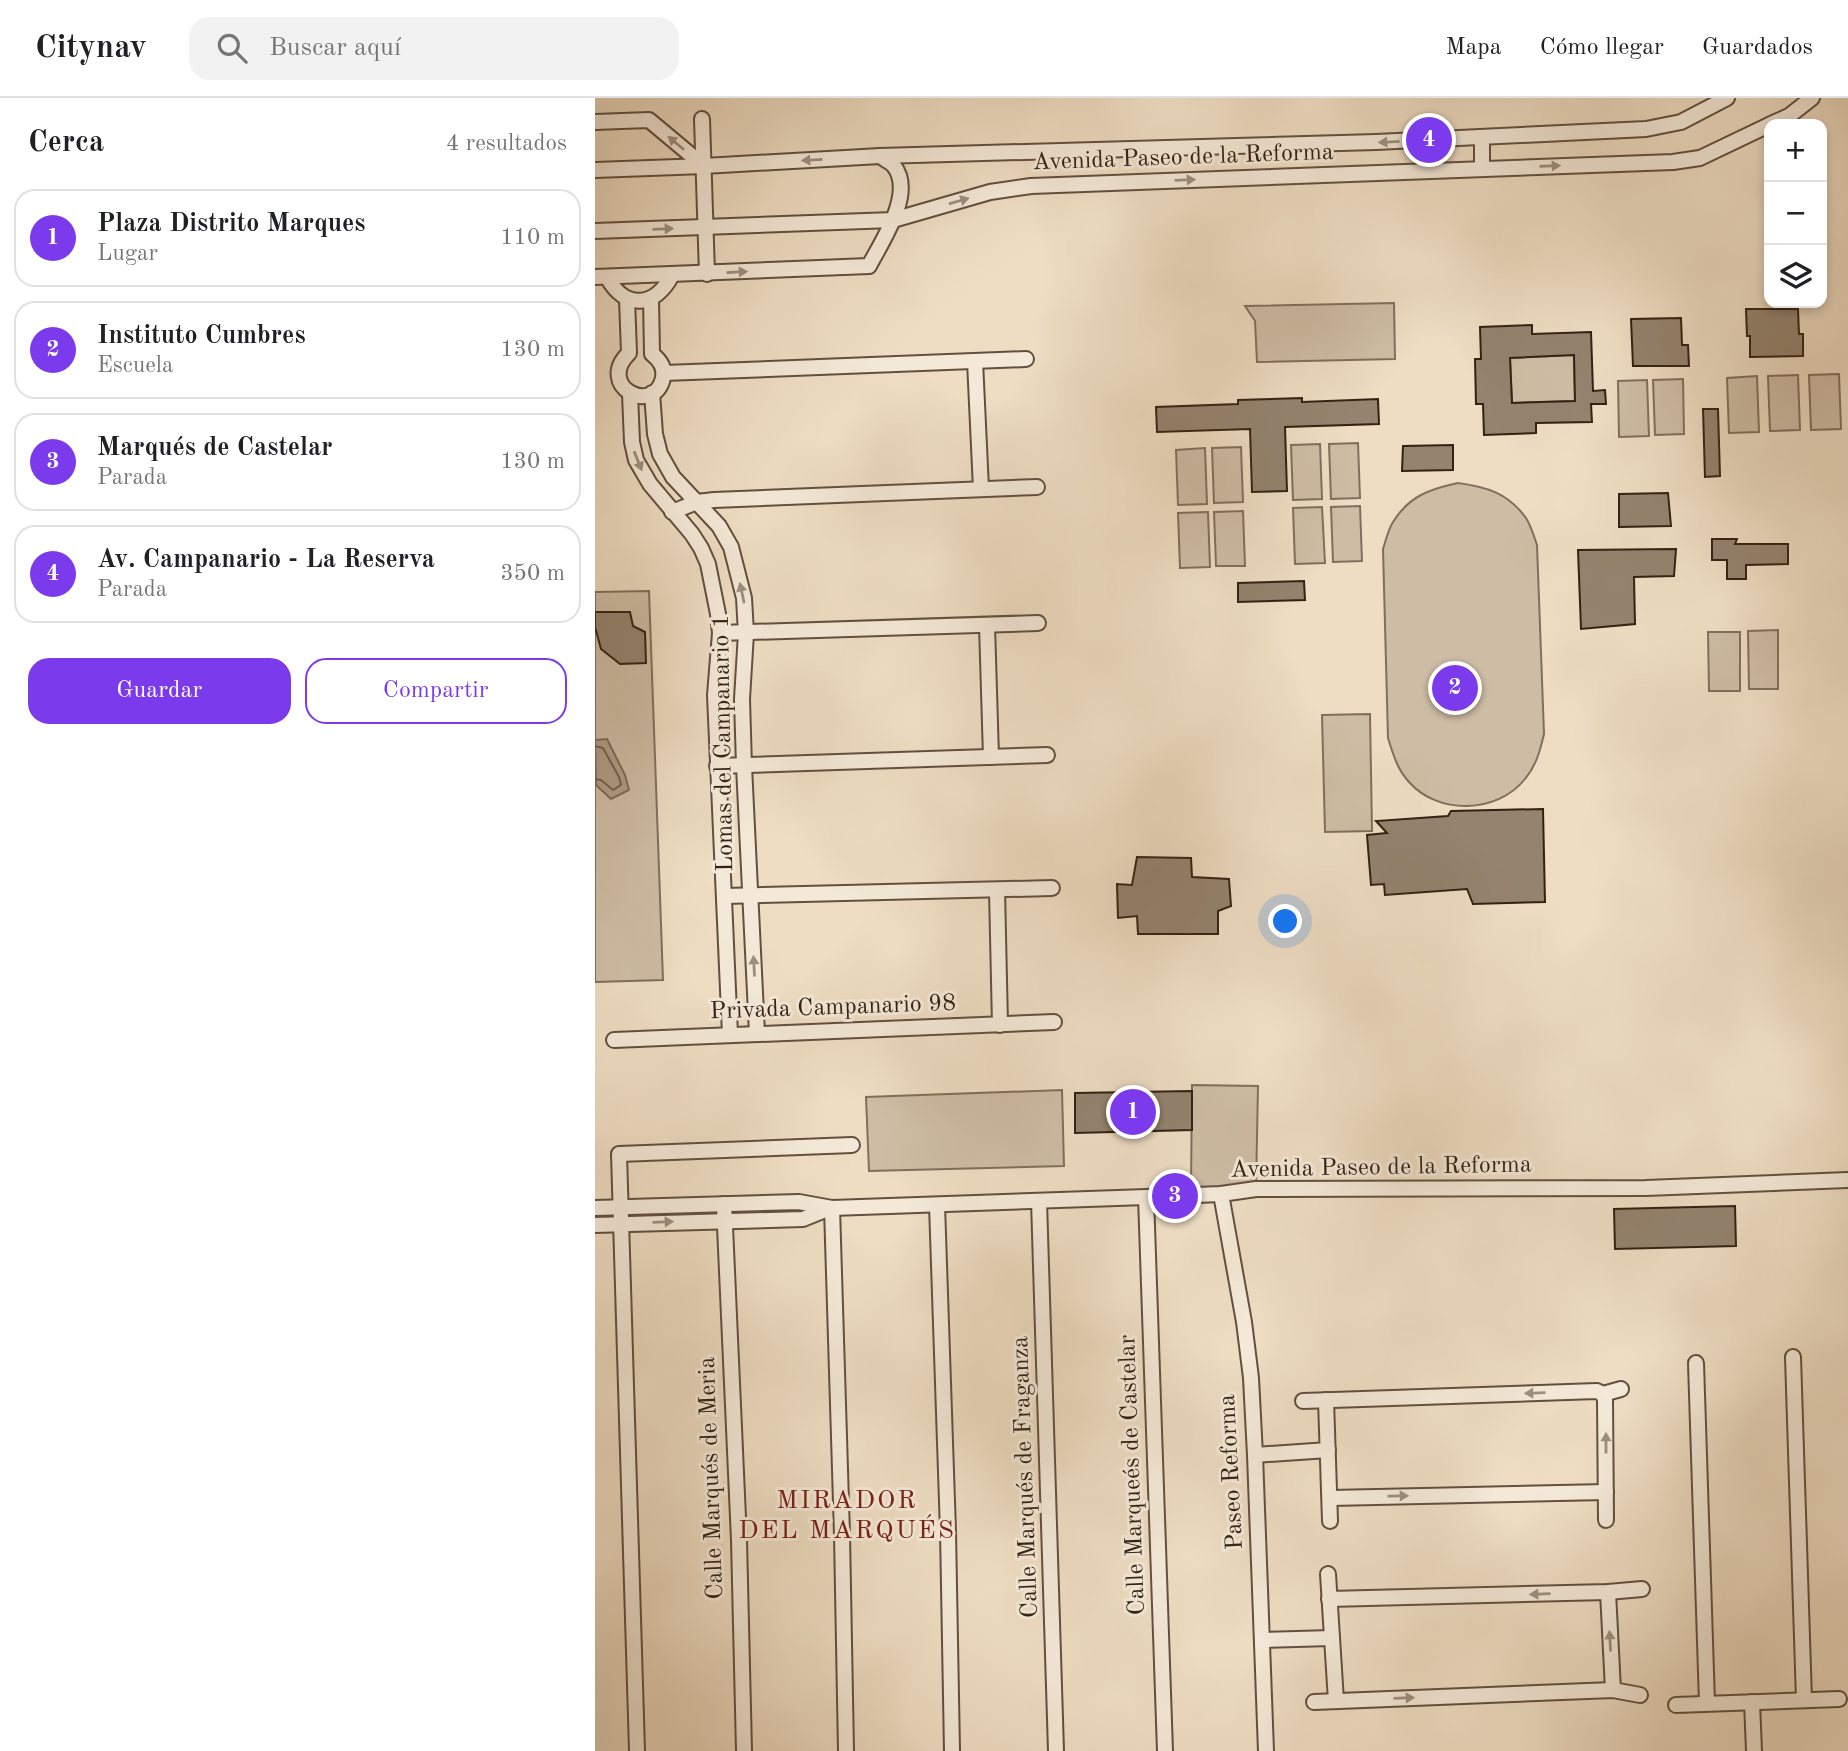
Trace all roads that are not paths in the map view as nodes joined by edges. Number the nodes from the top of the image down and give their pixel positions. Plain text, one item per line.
1 (1727, 98) edge
2 (1812, 98) edge
3 (702, 119) dead end
4 (1783, 119) edge
5 (595, 122) edge
6 (1764, 128) edge
7 (1482, 137) junction
8 (880, 156) junction
9 (704, 166) junction
10 (1482, 169) junction
11 (595, 170) edge
12 (893, 220) junction
13 (705, 227) junction
14 (595, 231) edge
15 (707, 274) junction
16 (672, 275) junction
17 (601, 277) edge
18 (627, 299) junction
19 (650, 299) junction
20 (629, 353) junction
21 (652, 354) junction
22 (1026, 359) dead end
23 (975, 361) junction
24 (664, 373) junction
25 (652, 393) junction
26 (630, 394) junction
27 (1037, 487) dead end
28 (981, 489) junction
29 (697, 502) junction
30 (672, 512) junction
31 (1038, 623) dead end
32 (987, 625) junction
33 (720, 633) junction
34 (746, 633) junction
35 (1047, 755) dead end
36 (991, 757) junction
37 (717, 766) junction
38 (744, 766) junction
39 (1052, 888) dead end
40 (997, 890) junction
41 (725, 896) junction
42 (750, 896) junction
43 (1054, 1022) dead end
44 (1000, 1024) junction
45 (757, 1034) junction
46 (730, 1035) junction
47 (614, 1040) dead end
48 (852, 1145) dead end
49 (1848, 1180) edge
50 (1221, 1194) junction
51 (1146, 1197) junction
52 (1039, 1201) junction
53 (724, 1204) junction
54 (937, 1205) junction
55 (621, 1207) junction
56 (595, 1208) edge
57 (832, 1208) junction
58 (725, 1220) junction
59 (621, 1223) junction
60 (595, 1224) edge
61 (1793, 1357) dead end
62 (1696, 1363) dead end
63 (1621, 1389) dead end
64 (1603, 1394) junction
65 (1326, 1400) junction
66 (1303, 1401) dead end
67 (1328, 1450) junction
68 (1255, 1455) junction
69 (1606, 1492) junction
70 (1330, 1498) junction
71 (1606, 1520) dead end
72 (1330, 1521) dead end
73 (1328, 1574) dead end
74 (1642, 1589) dead end
75 (1608, 1592) junction
76 (1329, 1599) junction
77 (1332, 1638) junction
78 (1263, 1640) junction
79 (1613, 1690) junction
80 (1640, 1695) dead end
81 (1839, 1699) dead end
82 (1804, 1700) junction
83 (1336, 1701) junction
84 (1314, 1702) dead end
85 (1752, 1702) junction
86 (1707, 1703) junction
87 (1676, 1705) dead end
88 (637, 1751) edge
89 (744, 1751) edge
90 (846, 1751) edge
91 (952, 1751) edge
92 (1056, 1751) edge
93 (1165, 1751) edge
94 (1266, 1751) edge
95 (1753, 1751) edge

1 - 7 street, Avenida Paseo de la Reforma
2 - 4 street, Avenida Paseo de la Reforma
3 - 9 street
9 -> 5 street
10 -> 6 street, Avenida Paseo de la Reforma
7 -> 8 street, Avenida Paseo de la Reforma
7 - 10 street
8 -> 9 street, Avenida Paseo de la Reforma
8 - 12 street
9 - 11 street, Avenida Paseo de la Reforma
9 - 13 street
12 -> 10 street, Avenida Paseo de la Reforma
12 - 13 street, Avenida Paseo de la Reforma
15 -> 12 street
14 -> 13 street, Avenida Paseo de la Reforma
13 - 15 street
15 - 16 street
16 - 17 street
16 - 19 street
17 - 18 street
18 - 19 street
18 - 20 street
19 - 21 street
20 - 21 street
20 - 26 street
21 - 24 street
22 - 23 street
23 - 24 street
23 - 28 street
24 - 25 street
25 - 26 street
25 - 29 street, Lomas del Campanario 1
26 -> 30 street, Lomas del Campanario 1
27 - 28 street
28 - 29 street
29 - 30 street
34 -> 29 street, Lomas del Campanario 1
30 - 33 street, Lomas del Campanario 1
31 - 32 street
32 - 34 street
32 - 36 street
33 - 34 street
33 - 37 street, Lomas del Campanario 1
34 - 38 street, Lomas del Campanario 1
35 - 36 street
36 - 38 street
37 - 38 street
37 - 41 street, Lomas del Campanario 1
38 - 42 street, Lomas del Campanario 1
39 - 40 street
40 - 42 street
40 - 44 street
41 - 42 street
41 - 46 street, Lomas del Campanario 1
45 -> 42 street, Lomas del Campanario 1
43 - 44 street, Privada Campanario 98
44 - 45 street, Privada Campanario 98
45 - 46 street, Privada Campanario 98
46 - 47 street, Privada Campanario 98
48 - 55 street
49 - 50 street, Avenida Paseo de la Reforma
50 - 51 street, Avenida Paseo de la Reforma
50 - 68 street, Paseo Reforma
51 - 52 street, Avenida Paseo de la Reforma
51 - 93 street, Calle Marqueés de Castelar
52 - 54 street, Avenida Paseo de la Reforma
52 - 92 street, Calle Marqués de Fraganza
53 - 55 street, Avenida Paseo de la Reforma
53 - 57 street, Avenida Paseo de la Reforma
53 - 58 street, Calle Marqués de Meria
54 - 57 street, Avenida Paseo de la Reforma
54 - 91 street
55 - 56 street, Avenida Paseo de la Reforma
55 - 59 street
57 - 58 street, Avenida Paseo de la Reforma
57 - 90 street
59 -> 58 street, Avenida Paseo de la Reforma
58 - 89 street, Calle Marqués de Meria
59 - 60 street, Avenida Paseo de la Reforma
59 - 88 street
61 - 82 street
62 - 86 street
63 - 64 street
64 -> 65 street
69 -> 64 street
65 - 66 street
65 - 67 street
67 - 68 street
67 - 70 street
68 - 78 street, Paseo Reforma
70 -> 69 street
69 - 71 street
70 - 72 street
73 - 76 street
74 - 75 street
75 -> 76 street
79 -> 75 street
76 - 77 street
77 - 78 street
77 - 83 street
78 - 94 street, Paseo Reforma
79 - 80 street
83 -> 79 street
81 - 82 street
82 - 85 street
83 - 84 street
85 - 86 street
85 - 95 street
86 - 87 street

